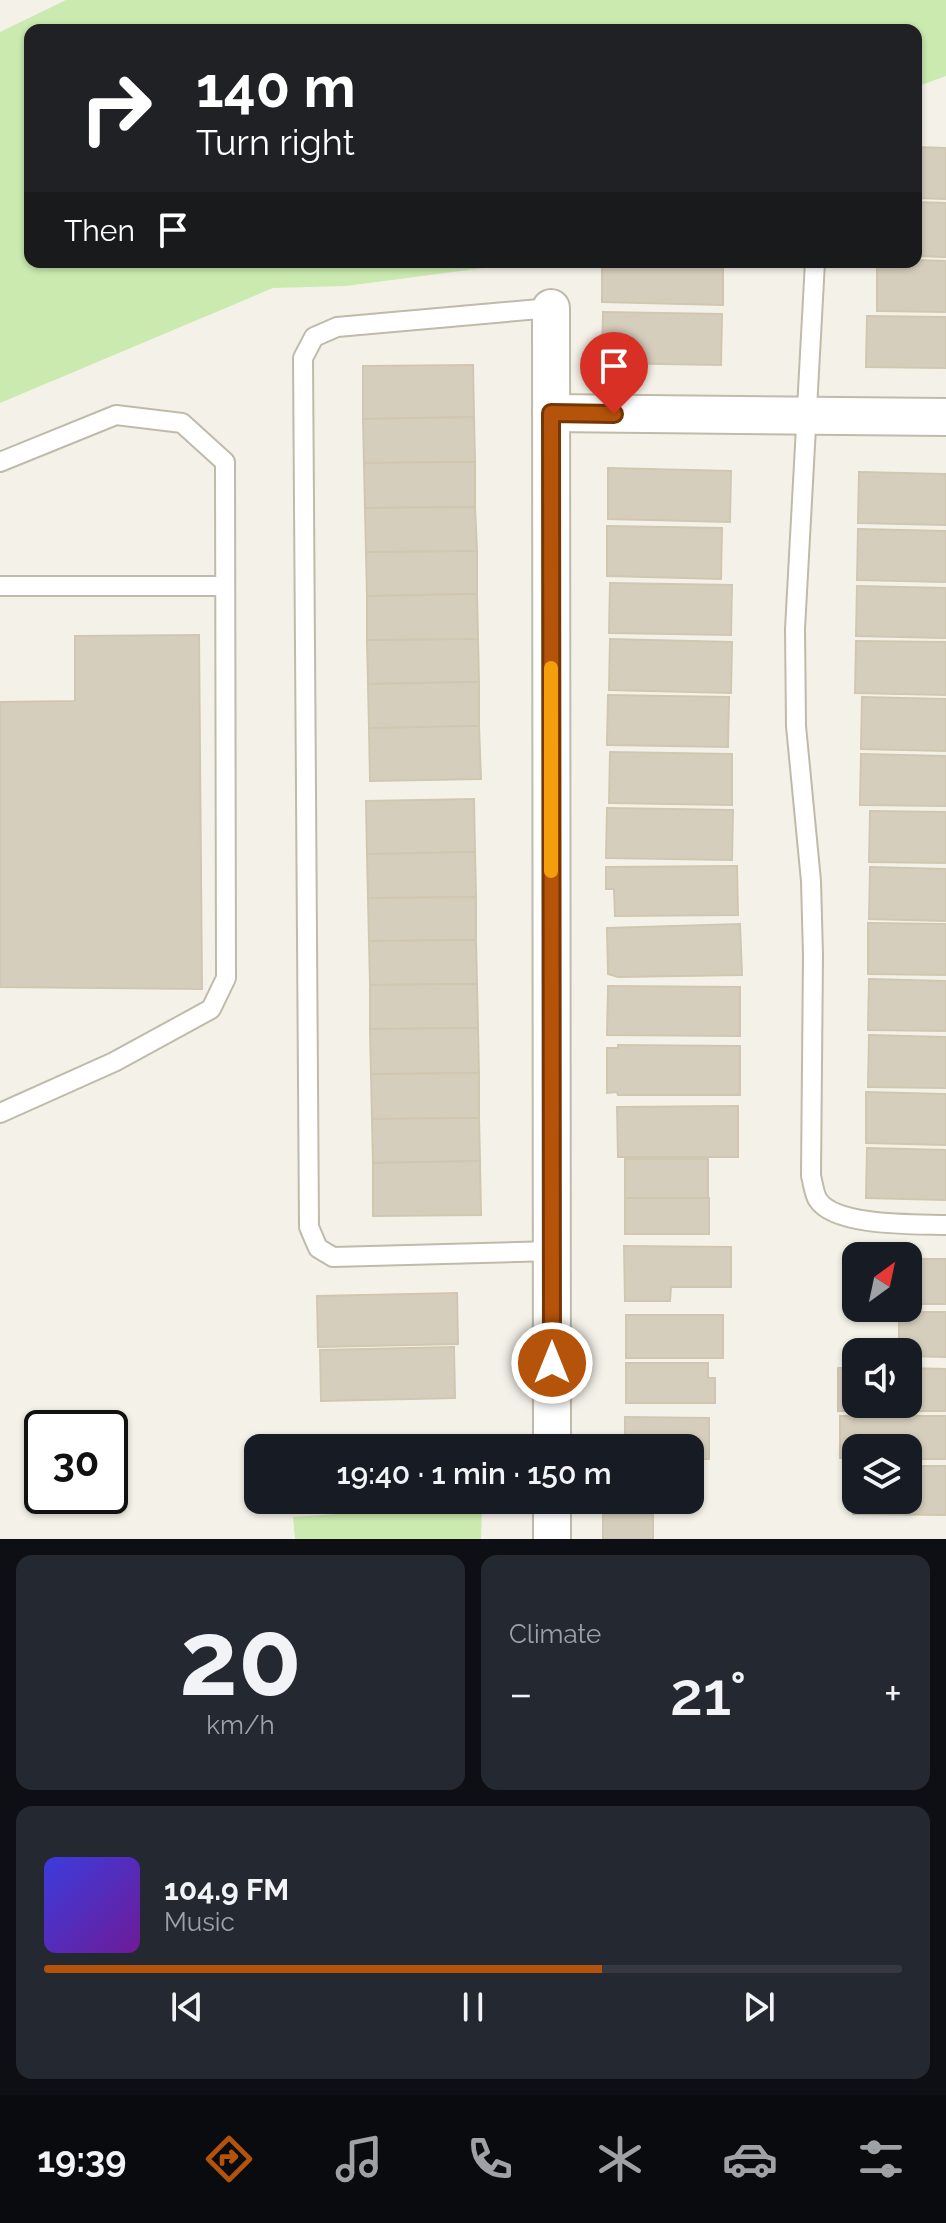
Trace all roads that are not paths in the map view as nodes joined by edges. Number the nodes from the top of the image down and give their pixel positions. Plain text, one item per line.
1 (815, 268) edge
2 (551, 308) joint
3 (551, 413) junction
4 (806, 415) junction
5 (946, 417) edge
6 (0, 462) edge
7 (0, 586) edge
8 (225, 586) junction
9 (0, 1113) edge
10 (946, 1225) edge
11 (552, 1251) junction
12 (552, 1434) edge
13 (552, 1514) edge
14 (552, 1539) edge

1 - 4 lane
2 - 3 street
2 - 11 lane
3 - 4 street
3 - 11 street
4 - 5 street
4 - 10 lane
6 - 8 lane
7 - 8 lane
8 - 9 lane
11 - 12 street
13 - 14 street

